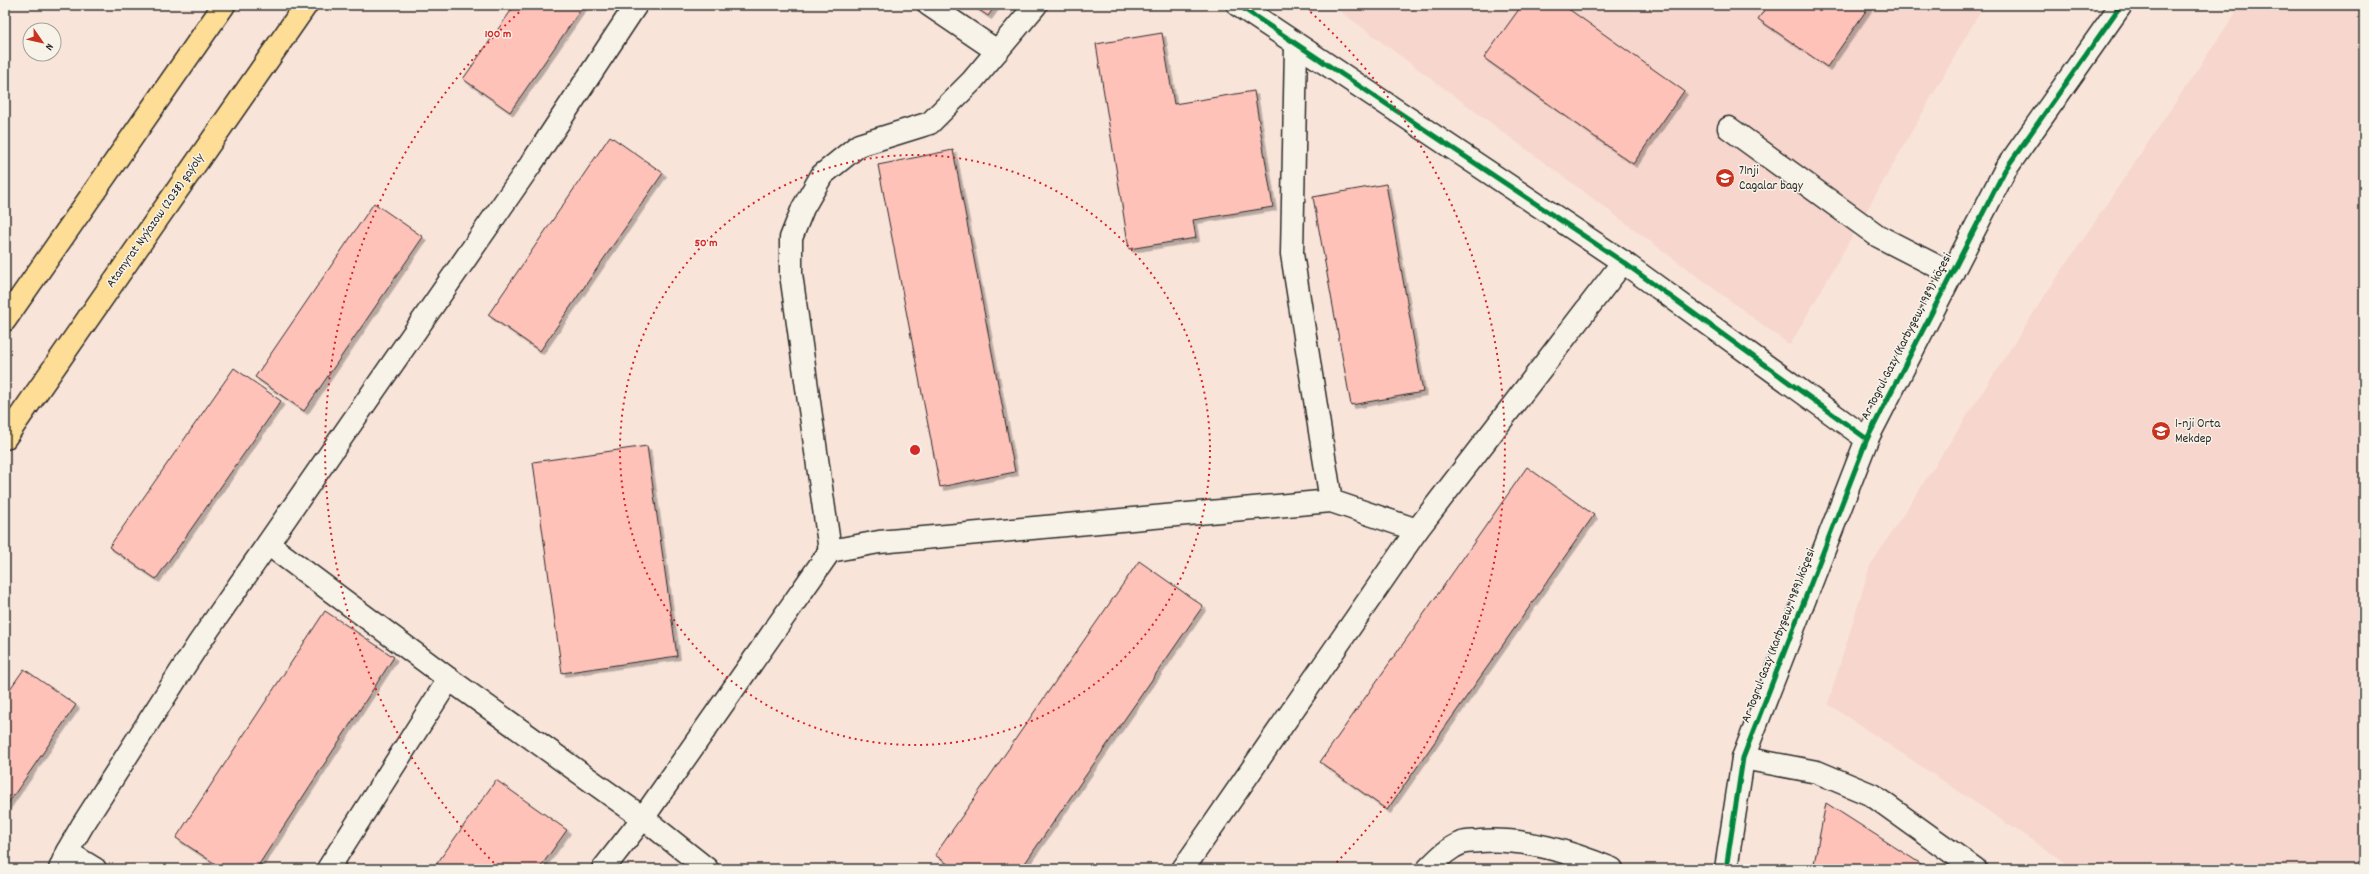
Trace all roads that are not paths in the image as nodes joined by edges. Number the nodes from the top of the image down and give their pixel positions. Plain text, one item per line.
1 (224, 5) edge
2 (306, 5) edge
3 (636, 5) edge
4 (929, 5) edge
5 (1036, 5) edge
6 (1238, 5) edge
7 (2121, 5) edge
8 (1296, 45) junction
9 (997, 51) junction
10 (1729, 128) dead end
11 (1623, 262) junction
12 (1952, 274) junction
13 (5, 320) edge
14 (6, 433) edge
15 (1867, 439) junction
16 (1331, 502) junction
17 (1417, 530) junction
18 (268, 544) junction
19 (830, 551) junction
20 (449, 679) junction
21 (1743, 758) junction
22 (642, 818) junction
23 (64, 860) edge
24 (95, 869) edge
25 (328, 869) edge
26 (603, 869) edge
27 (708, 869) edge
28 (1183, 869) edge
29 (1428, 869) edge
30 (1612, 869) edge
31 (1726, 869) edge
32 (1975, 869) edge

1 - 13 main road
2 - 14 main road, Atamyrat Nyýazow (2038) şaýoly
3 - 18 street
4 - 9 street
5 - 9 street
6 - 8 street
7 - 12 street, Ar Togrul Gazy (Karbyşew, 1989) köçesi
8 - 11 street
8 - 16 street
9 - 19 street
10 - 12 street
11 - 15 street
11 - 17 street
12 - 15 street, Ar Togrul Gazy (Karbyşew, 1989) köçesi
15 - 21 street, Ar Togrul Gazy (Karbyşew, 1989) köçesi
16 - 17 street
16 - 19 street
17 - 28 street
18 - 20 street
18 - 23 street
19 - 22 street
20 - 22 street
20 - 25 street
21 - 31 street, Ar Togrul Gazy (Karbyşew, 1989) köçesi
21 - 32 street
22 - 26 street
22 - 27 street
23 - 24 street
29 - 30 street

